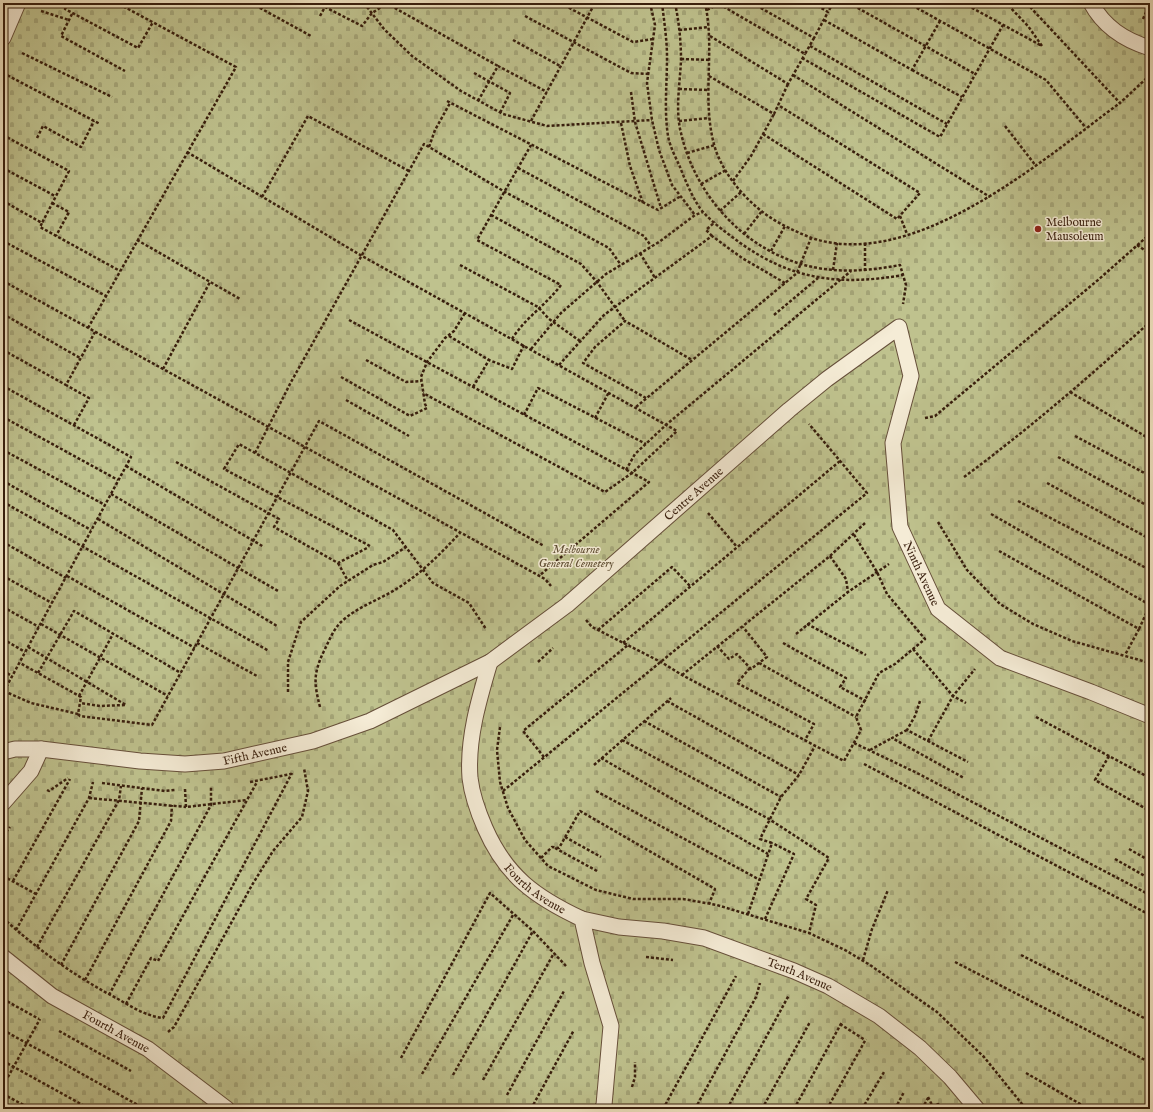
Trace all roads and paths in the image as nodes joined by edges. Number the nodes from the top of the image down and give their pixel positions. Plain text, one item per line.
1 (18, 3) edge
2 (68, 3) edge
3 (117, 3) edge
4 (251, 3) edge
5 (364, 3) edge
6 (560, 3) edge
7 (595, 3) edge
8 (650, 3) edge
9 (662, 3) edge
10 (675, 3) edge
11 (705, 3) edge
12 (720, 3) edge
13 (752, 3) edge
14 (813, 3) edge
15 (833, 3) edge
16 (849, 3) edge
17 (908, 3) edge
18 (963, 3) edge
19 (1006, 3) edge
20 (1035, 3) edge
21 (1091, 3) edge
22 (386, 4) edge
23 (40, 10) dead end
24 (707, 10) junction
25 (828, 12) junction
26 (372, 13) junction
27 (72, 14) junction
28 (320, 16) dead end
29 (525, 16) dead end
30 (587, 18) junction
31 (69, 20) junction
32 (824, 20) junction
33 (940, 21) junction
34 (153, 22) junction
35 (1003, 25) junction
36 (709, 27) junction
37 (679, 30) junction
38 (311, 36) dead end
39 (710, 36) junction
40 (3, 38) edge
41 (814, 38) junction
42 (653, 39) junction
43 (513, 40) dead end
44 (574, 42) junction
45 (810, 46) junction
46 (926, 46) junction
47 (1150, 48) edge
48 (989, 49) junction
49 (17, 50) dead end
50 (804, 54) junction
51 (802, 58) junction
52 (681, 59) junction
53 (710, 60) junction
54 (498, 66) junction
55 (560, 66) junction
56 (912, 70) junction
57 (125, 71) dead end
58 (3, 73) edge
59 (474, 73) dead end
60 (648, 74) junction
61 (975, 74) junction
62 (793, 75) junction
63 (1150, 75) edge
64 (709, 76) junction
65 (489, 82) junction
66 (788, 84) junction
67 (679, 89) junction
68 (708, 90) junction
69 (547, 92) junction
70 (631, 92) dead end
71 (112, 97) dead end
72 (962, 97) junction
73 (478, 100) junction
74 (446, 102) dead end
75 (450, 103) junction
76 (1120, 103) junction
77 (778, 105) junction
78 (500, 113) junction
79 (774, 114) junction
80 (709, 118) junction
81 (652, 120) junction
82 (94, 121) junction
83 (679, 121) junction
84 (531, 122) junction
85 (635, 122) junction
86 (621, 123) junction
87 (100, 124) dead end
88 (947, 124) junction
89 (1005, 126) dead end
90 (1086, 128) junction
91 (763, 134) junction
92 (3, 135) edge
93 (37, 138) dead end
94 (531, 145) junction
95 (715, 145) junction
96 (428, 147) junction
97 (187, 152) junction
98 (687, 153) junction
99 (1036, 166) junction
100 (3, 168) edge
101 (518, 168) junction
102 (726, 170) junction
103 (409, 171) junction
104 (733, 181) junction
105 (701, 184) junction
106 (505, 192) junction
107 (741, 192) junction
108 (55, 196) junction
109 (681, 196) junction
110 (262, 197) junction
111 (990, 197) junction
112 (3, 201) edge
113 (52, 203) junction
114 (643, 203) junction
115 (661, 208) junction
116 (720, 211) junction
117 (762, 211) junction
118 (703, 212) junction
119 (491, 215) junction
120 (694, 215) junction
121 (900, 216) junction
122 (715, 222) junction
123 (42, 223) junction
124 (784, 226) junction
125 (744, 234) junction
126 (907, 234) junction
127 (1150, 234) edge
128 (56, 236) junction
129 (712, 236) junction
130 (811, 238) junction
131 (137, 240) junction
132 (3, 241) edge
133 (865, 242) junction
134 (836, 243) junction
135 (1137, 245) junction
136 (651, 246) junction
137 (771, 251) junction
138 (640, 253) junction
139 (1150, 254) edge
140 (362, 256) junction
141 (621, 264) junction
142 (800, 264) junction
143 (460, 265) dead end
144 (120, 270) junction
145 (833, 270) junction
146 (851, 271) junction
147 (865, 271) junction
148 (797, 273) junction
149 (903, 275) junction
150 (655, 278) junction
151 (818, 278) junction
152 (842, 279) junction
153 (3, 281) edge
154 (210, 282) junction
155 (597, 282) junction
156 (785, 283) junction
157 (106, 296) junction
158 (240, 299) dead end
159 (614, 308) junction
160 (540, 309) junction
161 (465, 313) junction
162 (3, 314) edge
163 (774, 315) dead end
164 (349, 320) dead end
165 (625, 321) junction
166 (555, 322) junction
167 (1150, 322) edge
168 (899, 327) junction
169 (88, 328) junction
170 (95, 332) junction
171 (449, 336) junction
172 (512, 339) junction
173 (580, 341) junction
174 (524, 345) junction
175 (531, 349) junction
176 (3, 350) edge
177 (80, 358) junction
178 (366, 360) dead end
179 (489, 360) junction
180 (692, 360) junction
181 (427, 362) junction
182 (559, 365) junction
183 (163, 369) junction
184 (341, 377) dead end
185 (421, 381) junction
186 (66, 385) junction
187 (3, 386) edge
188 (473, 387) junction
189 (609, 392) junction
190 (1070, 392) junction
191 (423, 393) junction
192 (646, 398) junction
193 (346, 400) dead end
194 (636, 407) junction
195 (524, 415) junction
196 (3, 418) edge
197 (595, 418) junction
198 (899, 422) junction
199 (808, 423) dead end
200 (667, 424) junction
201 (74, 425) junction
202 (268, 427) junction
203 (409, 436) dead end
204 (1075, 436) dead end
205 (1150, 439) edge
206 (646, 444) junction
207 (305, 447) junction
208 (3, 450) edge
209 (255, 453) junction
210 (1058, 457) dead end
211 (840, 461) junction
212 (176, 462) dead end
213 (126, 466) junction
214 (626, 470) junction
215 (291, 473) junction
216 (632, 473) junction
217 (1150, 476) edge
218 (964, 477) dead end
219 (118, 480) junction
220 (3, 481) edge
221 (1047, 483) dead end
222 (111, 494) junction
223 (693, 496) junction
224 (277, 497) junction
225 (1018, 501) dead end
226 (3, 502) edge
227 (105, 505) junction
228 (1150, 507) edge
229 (269, 514) junction
230 (991, 514) dead end
231 (98, 519) junction
232 (938, 522) dead end
233 (865, 523) dead end
234 (91, 530) junction
235 (460, 532) junction
236 (854, 533) junction
237 (1150, 539) edge
238 (254, 541) junction
239 (3, 542) edge
240 (83, 546) junction
241 (544, 546) dead end
242 (264, 547) dead end
243 (406, 547) junction
244 (737, 547) junction
245 (999, 551) dead end
246 (830, 556) junction
247 (338, 563) junction
248 (889, 564) dead end
249 (239, 568) junction
250 (423, 570) junction
251 (1150, 570) edge
252 (877, 572) junction
253 (3, 576) edge
254 (539, 576) junction
255 (66, 577) junction
256 (348, 581) junction
257 (690, 586) junction
258 (278, 591) dead end
259 (848, 592) junction
260 (224, 594) junction
261 (52, 603) junction
262 (567, 605) junction
263 (1150, 605) edge
264 (3, 607) edge
265 (1147, 613) junction
266 (1150, 614) edge
267 (211, 619) junction
268 (41, 624) junction
269 (807, 624) junction
270 (278, 626) dead end
271 (39, 627) junction
272 (743, 627) junction
273 (486, 629) dead end
274 (1139, 629) junction
275 (598, 630) junction
276 (113, 634) junction
277 (796, 634) dead end
278 (60, 635) junction
279 (3, 639) edge
280 (197, 643) junction
281 (623, 643) junction
282 (783, 643) dead end
283 (628, 645) junction
284 (717, 646) junction
285 (28, 648) junction
286 (195, 648) junction
287 (913, 649) junction
288 (990, 650) junction
289 (269, 651) dead end
290 (25, 652) junction
291 (1125, 655) junction
292 (866, 656) dead end
293 (100, 657) junction
294 (46, 658) junction
295 (490, 662) junction
296 (661, 662) junction
297 (20, 663) junction
298 (760, 663) junction
299 (1150, 664) edge
300 (750, 668) junction
301 (3, 671) edge
302 (38, 673) junction
303 (181, 673) junction
304 (682, 675) junction
305 (12, 676) junction
306 (257, 676) dead end
307 (86, 682) junction
308 (3, 692) edge
309 (288, 692) dead end
310 (79, 696) junction
311 (168, 696) junction
312 (954, 696) junction
313 (671, 698) dead end
314 (667, 701) junction
315 (866, 701) junction
316 (920, 701) dead end
317 (80, 703) junction
318 (966, 703) dead end
319 (320, 707) dead end
320 (78, 714) junction
321 (1150, 716) edge
322 (856, 717) junction
323 (1036, 717) dead end
324 (644, 722) junction
325 (501, 726) dead end
326 (908, 730) junction
327 (892, 738) junction
328 (622, 740) junction
329 (805, 740) junction
330 (928, 741) junction
331 (854, 743) junction
332 (300, 744) junction
333 (815, 746) junction
334 (42, 749) junction
335 (870, 750) junction
336 (3, 752) edge
337 (1146, 752) dead end
338 (1150, 755) edge
339 (1109, 756) junction
340 (544, 757) junction
341 (601, 758) junction
342 (968, 762) dead end
343 (864, 764) dead end
344 (594, 765) dead end
345 (304, 769) junction
346 (292, 773) junction
347 (799, 775) junction
348 (964, 778) dead end
349 (1150, 778) edge
350 (70, 779) junction
351 (75, 780) dead end
352 (87, 781) dead end
353 (93, 782) junction
354 (258, 782) junction
355 (242, 783) dead end
356 (218, 785) dead end
357 (121, 786) junction
358 (211, 786) junction
359 (207, 787) dead end
360 (44, 788) dead end
361 (142, 788) junction
362 (192, 788) dead end
363 (185, 789) junction
364 (503, 791) junction
365 (596, 791) dead end
366 (781, 797) junction
367 (89, 798) junction
368 (119, 800) junction
369 (247, 800) junction
370 (3, 803) edge
371 (141, 803) junction
372 (172, 805) junction
373 (211, 805) junction
374 (186, 807) junction
375 (1150, 811) edge
376 (769, 819) junction
377 (11, 825) dead end
378 (3, 836) edge
379 (565, 837) junction
380 (772, 843) junction
381 (552, 847) junction
382 (1128, 850) dead end
383 (768, 854) junction
384 (601, 857) dead end
385 (540, 858) junction
386 (1114, 859) dead end
387 (1150, 861) edge
388 (596, 871) dead end
389 (3, 876) edge
390 (1150, 878) edge
391 (760, 880) junction
392 (13, 881) junction
393 (888, 890) dead end
394 (36, 894) junction
395 (1150, 895) edge
396 (709, 904) junction
397 (748, 914) junction
398 (513, 915) junction
399 (1150, 915) edge
400 (3, 918) edge
401 (582, 919) junction
402 (765, 919) junction
403 (16, 930) junction
404 (533, 931) junction
405 (809, 933) junction
406 (37, 947) junction
407 (554, 953) junction
408 (1021, 955) dead end
409 (3, 957) edge
410 (863, 960) junction
411 (955, 962) dead end
412 (61, 965) junction
413 (570, 970) dead end
414 (737, 974) dead end
415 (84, 980) junction
416 (760, 983) dead end
417 (564, 991) dead end
418 (109, 995) junction
419 (790, 995) dead end
420 (52, 996) junction
421 (3, 999) edge
422 (854, 1000) junction
423 (126, 1004) junction
424 (40, 1020) junction
425 (810, 1022) dead end
426 (1150, 1022) edge
427 (46, 1023) dead end
428 (841, 1025) junction
429 (53, 1027) dead end
430 (3, 1030) edge
431 (574, 1030) dead end
432 (27, 1043) junction
433 (148, 1049) junction
434 (401, 1058) dead end
435 (1145, 1060) dead end
436 (3, 1061) edge
437 (14, 1067) junction
438 (131, 1071) dead end
439 (884, 1072) dead end
440 (1026, 1073) dead end
441 (422, 1074) dead end
442 (453, 1075) dead end
443 (483, 1080) dead end
444 (3, 1086) edge
445 (904, 1092) dead end
446 (3, 1094) edge
447 (507, 1095) dead end
448 (31, 1109) edge
449 (90, 1109) edge
450 (145, 1109) edge
451 (227, 1109) edge
452 (531, 1109) edge
453 (602, 1109) edge
454 (663, 1109) edge
455 (695, 1109) edge
456 (727, 1109) edge
457 (762, 1109) edge
458 (794, 1109) edge
459 (827, 1109) edge
460 (862, 1109) edge
461 (895, 1109) edge
462 (922, 1109) edge
463 (942, 1109) edge
464 (977, 1109) edge
465 (1026, 1109) edge
466 (1089, 1109) edge

1 - 40 lane
2 - 27 path
3 - 34 path
4 - 38 path
5 - 26 path
6 - 30 path
7 - 30 path
8 - 42 path
9 - 118 path
10 - 37 path
11 - 24 path
12 - 24 path
12 - 50 path
13 - 41 path
14 - 25 path
15 - 25 path
16 - 46 path
17 - 33 path
18 - 35 path
19 - 35 path
20 - 76 path
21 - 47 lane
22 - 26 path
22 - 54 path
23 - 31 path
24 - 36 path
25 - 32 path
26 - 28 path
26 - 73 path
27 - 31 path
27 - 34 path
29 - 44 path
30 - 42 path
30 - 44 path
31 - 57 path
32 - 41 path
32 - 56 path
33 - 46 path
33 - 48 path
34 - 97 path
35 - 48 path
36 - 37 path
36 - 39 path
37 - 52 path
39 - 53 path
39 - 66 path
41 - 45 path
42 - 60 path
43 - 55 path
44 - 55 path
44 - 60 path
45 - 50 path
45 - 88 path
46 - 56 path
46 - 61 path
48 - 61 path
48 - 90 path
49 - 71 path
50 - 51 path
51 - 62 path
51 - 88 path
52 - 53 path
52 - 67 path
53 - 64 path
54 - 65 path
54 - 69 path
55 - 69 path
56 - 72 path
58 - 82 path
59 - 65 path
60 - 81 path
61 - 72 path
62 - 66 path
62 - 111 path
63 - 76 path
64 - 68 path
64 - 79 path
65 - 73 path
65 - 78 path
66 - 77 path
67 - 68 path
67 - 83 path
68 - 80 path
69 - 84 path
70 - 85 path
72 - 88 path
73 - 78 path
74 - 75 path
75 - 94 path
75 - 96 path
76 - 90 path
77 - 79 path
77 - 121 path
78 - 84 path
79 - 91 path
80 - 83 path
80 - 95 path
81 - 85 path
81 - 109 path
82 - 87 path
82 - 93 path
83 - 98 path
84 - 86 path
85 - 86 path
85 - 115 path
86 - 114 path
89 - 99 path
90 - 99 path
91 - 104 path
91 - 121 path
92 - 108 path
94 - 101 path
94 - 114 path
95 - 98 path
95 - 102 path
96 - 103 path
96 - 106 path
97 - 110 path
97 - 131 path
98 - 105 path
99 - 111 path
100 - 108 path
101 - 106 path
101 - 136 path
102 - 104 path
102 - 105 path
103 - 110 path
103 - 140 path
104 - 107 path
105 - 116 path
106 - 119 path
106 - 141 path
107 - 116 path
107 - 117 path
108 - 113 path
109 - 115 path
109 - 120 path
110 - 140 path
111 - 126 path
112 - 123 path
113 - 123 path
113 - 128 path
114 - 115 path
116 - 125 path
117 - 124 path
117 - 125 path
118 - 120 path
118 - 122 path
119 - 155 path
119 - 160 path
120 - 136 path
121 - 126 path
122 - 129 path
122 - 148 path
123 - 128 path
124 - 130 path
124 - 137 path
125 - 137 path
126 - 133 path
127 - 135 path
128 - 144 path
129 - 150 path
129 - 156 path
130 - 134 path
130 - 142 path
131 - 144 path
131 - 154 path
132 - 157 path
133 - 134 path
133 - 147 path
134 - 145 path
135 - 139 path
135 - 198 path
136 - 138 path
137 - 142 path
138 - 141 path
138 - 150 path
140 - 161 path
140 - 202 path
141 - 155 path
142 - 145 path
142 - 148 path
143 - 160 path
144 - 157 path
145 - 146 path
146 - 147 path
146 - 152 path
147 - 149 path
148 - 151 path
148 - 156 path
149 - 152 path
149 - 168 path
150 - 159 path
151 - 152 path
151 - 163 path
152 - 200 path
153 - 169 path
154 - 158 path
154 - 183 path
155 - 159 path
155 - 166 path
156 - 180 path
157 - 169 path
159 - 165 path
159 - 173 path
160 - 166 path
160 - 172 path
161 - 171 path
161 - 172 path
162 - 177 path
164 - 181 path
165 - 180 path
165 - 192 path
166 - 173 path
166 - 175 path
167 - 190 path
168 - 198 lane, Ninth Avenue
168 - 223 lane, Centre Avenue
169 - 170 path
170 - 177 path
170 - 183 path
171 - 179 path
171 - 181 path
172 - 174 path
173 - 182 path
174 - 175 path
174 - 179 path
175 - 182 path
176 - 186 path
177 - 186 path
178 - 185 path
179 - 188 path
180 - 192 path
181 - 185 path
181 - 188 path
182 - 189 path
183 - 202 path
184 - 191 path
185 - 191 path
186 - 201 path
187 - 201 path
188 - 195 path
189 - 194 path
189 - 197 path
190 - 205 path
190 - 218 path
191 - 216 path
192 - 194 path
193 - 203 path
194 - 200 path
195 - 197 path
195 - 214 path
196 - 219 path
197 - 206 path
198 - 288 lane, Ninth Avenue
199 - 211 path
200 - 206 path
200 - 216 path
201 - 213 path
202 - 207 path
202 - 209 path
204 - 217 path
206 - 214 path
207 - 215 path
207 - 235 path
207 - 241 path
208 - 227 path
209 - 215 path
209 - 224 path
210 - 228 path
211 - 244 path
211 - 296 path
212 - 229 path
213 - 219 path
213 - 238 path
214 - 216 path
215 - 224 path
215 - 243 path
216 - 254 path
219 - 222 path
220 - 234 path
221 - 237 path
222 - 227 path
222 - 249 path
223 - 244 path
223 - 262 lane, Centre Avenue
224 - 229 path
224 - 247 path
225 - 251 path
226 - 240 path
227 - 231 path
229 - 238 path
229 - 247 path
230 - 263 path
231 - 234 path
231 - 260 path
232 - 291 path
233 - 236 path
234 - 240 path
235 - 250 path
235 - 254 path
236 - 246 path
236 - 252 path
238 - 242 path
238 - 249 path
239 - 255 path
240 - 255 path
240 - 267 path
243 - 250 path
243 - 256 path
244 - 257 path
245 - 274 path
246 - 259 path
246 - 272 path
247 - 256 path
248 - 252 path
249 - 258 path
249 - 260 path
250 - 273 path
250 - 319 path
252 - 259 path
252 - 287 path
253 - 261 path
254 - 262 path
255 - 261 path
255 - 286 path
256 - 309 path
257 - 275 path
257 - 281 path
259 - 269 path
260 - 267 path
260 - 270 path
261 - 268 path
262 - 275 path
262 - 295 lane, Centre Avenue
263 - 265 path
264 - 271 path
265 - 266 path
265 - 274 path
267 - 280 path
267 - 289 path
268 - 271 path
268 - 278 path
269 - 277 path
269 - 292 path
271 - 285 path
272 - 284 path
272 - 298 path
274 - 291 path
275 - 281 path
276 - 278 path
276 - 293 path
276 - 303 path
278 - 293 path
278 - 294 path
279 - 290 path
280 - 286 path
280 - 306 path
281 - 283 path
282 - 315 path
283 - 296 path
283 - 340 path
284 - 300 path
284 - 304 path
285 - 290 path
285 - 294 path
286 - 303 path
287 - 312 path
287 - 315 path
288 - 312 path
288 - 321 lane, Ninth Avenue
290 - 297 path
291 - 299 path
293 - 307 path
293 - 311 path
294 - 302 path
294 - 307 path
295 - 332 lane, Fifth Avenue
295 - 401 lane, Fourth Avenue
296 - 304 path
296 - 340 path
297 - 302 path
297 - 305 path
298 - 300 path
298 - 322 path
300 - 329 path
301 - 305 path
302 - 310 path
303 - 311 path
304 - 329 path
305 - 308 path
307 - 310 path
307 - 317 path
308 - 320 path
310 - 317 path
311 - 320 path
312 - 318 path
312 - 330 path
313 - 314 path
314 - 324 path
314 - 347 path
315 - 322 path
316 - 326 path
317 - 320 path
322 - 331 path
323 - 339 path
324 - 328 path
324 - 366 path
325 - 364 path
326 - 327 path
326 - 330 path
327 - 335 path
327 - 348 path
328 - 341 path
328 - 376 path
329 - 333 path
330 - 342 path
331 - 333 path
331 - 335 path
332 - 334 lane, Fifth Avenue
332 - 345 path
333 - 347 path
334 - 336 lane, Fifth Avenue
334 - 370 lane
335 - 395 path
337 - 338 path
339 - 349 path
339 - 375 path
340 - 364 path
341 - 344 path
341 - 383 path
343 - 399 path
345 - 346 path
345 - 433 path
346 - 354 path
346 - 423 path
347 - 366 path
350 - 351 path
350 - 360 path
350 - 392 path
352 - 353 path
353 - 357 path
353 - 367 path
354 - 355 path
354 - 369 path
356 - 358 path
357 - 361 path
357 - 368 path
358 - 359 path
358 - 373 path
361 - 363 path
361 - 371 path
362 - 363 path
363 - 374 path
364 - 385 path
365 - 391 path
366 - 376 path
367 - 368 path
367 - 394 path
368 - 371 path
368 - 406 path
369 - 373 path
369 - 423 path
371 - 372 path
371 - 412 path
372 - 374 path
372 - 415 path
373 - 374 path
373 - 418 path
376 - 380 path
376 - 405 path
377 - 378 path
379 - 381 path
379 - 384 path
379 - 396 path
380 - 383 path
380 - 402 path
381 - 385 path
381 - 388 path
382 - 387 path
383 - 391 path
385 - 396 path
386 - 390 path
389 - 392 path
391 - 397 path
392 - 394 path
393 - 410 path
394 - 403 path
396 - 397 path
397 - 402 path
398 - 404 path
398 - 434 path
398 - 441 path
400 - 403 path
401 - 422 lane, Tenth Avenue
401 - 453 lane, Fourth Avenue
402 - 405 path
403 - 406 path
404 - 407 path
404 - 442 path
405 - 410 path
406 - 412 path
407 - 413 path
407 - 443 path
408 - 426 path
409 - 420 lane, Fourth Avenue
410 - 465 path
411 - 435 path
412 - 415 path
414 - 454 path
415 - 418 path
416 - 455 path
417 - 447 path
418 - 423 path
419 - 456 path
420 - 424 path
420 - 433 lane, Fourth Avenue
421 - 424 path
422 - 428 path
422 - 464 lane, Tenth Avenue
424 - 427 path
424 - 432 path
425 - 457 path
428 - 458 path
428 - 459 path
429 - 438 path
430 - 432 path
431 - 452 path
432 - 437 path
432 - 450 path
433 - 451 lane, Fourth Avenue
436 - 437 path
437 - 444 path
437 - 449 path
439 - 460 path
440 - 466 path
445 - 461 path
446 - 448 path
462 - 463 path

